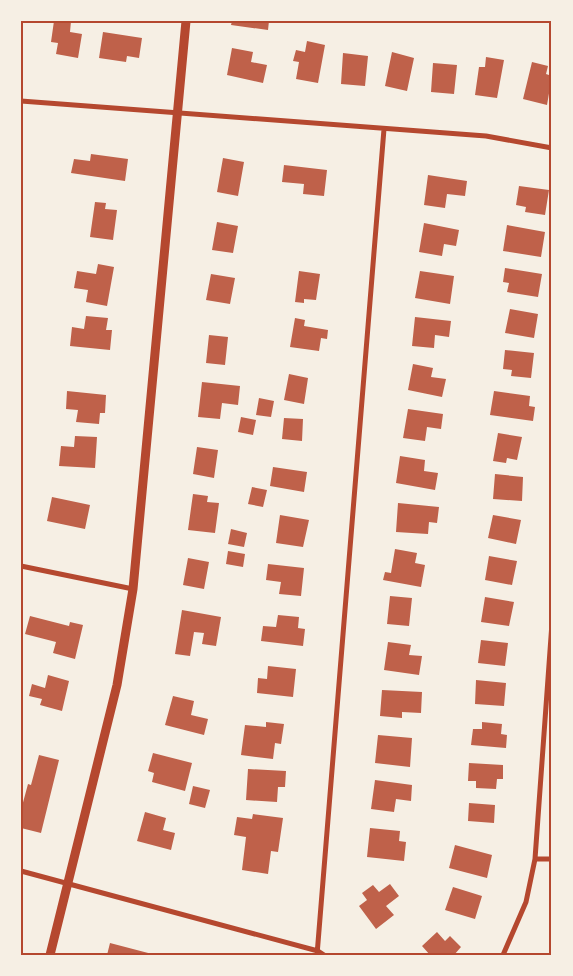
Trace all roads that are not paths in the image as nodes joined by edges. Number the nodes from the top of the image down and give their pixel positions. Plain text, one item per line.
1 (186, 21) edge
2 (21, 101) edge
3 (179, 113) junction
4 (384, 130) junction
5 (552, 148) edge
6 (21, 566) edge
7 (133, 589) junction
8 (552, 623) edge
9 (535, 859) junction
10 (552, 859) edge
11 (21, 870) edge
12 (68, 882) junction
13 (318, 953) edge
14 (50, 955) edge
15 (324, 955) edge
16 (503, 955) edge

1 - 3 street
2 - 3 street
3 - 4 street
3 - 7 street
4 - 5 street
4 - 13 street
6 - 7 street
7 - 12 street
8 - 9 street
9 - 10 street
9 - 16 street
11 - 12 street
12 - 13 street
12 - 14 street
13 - 15 street

